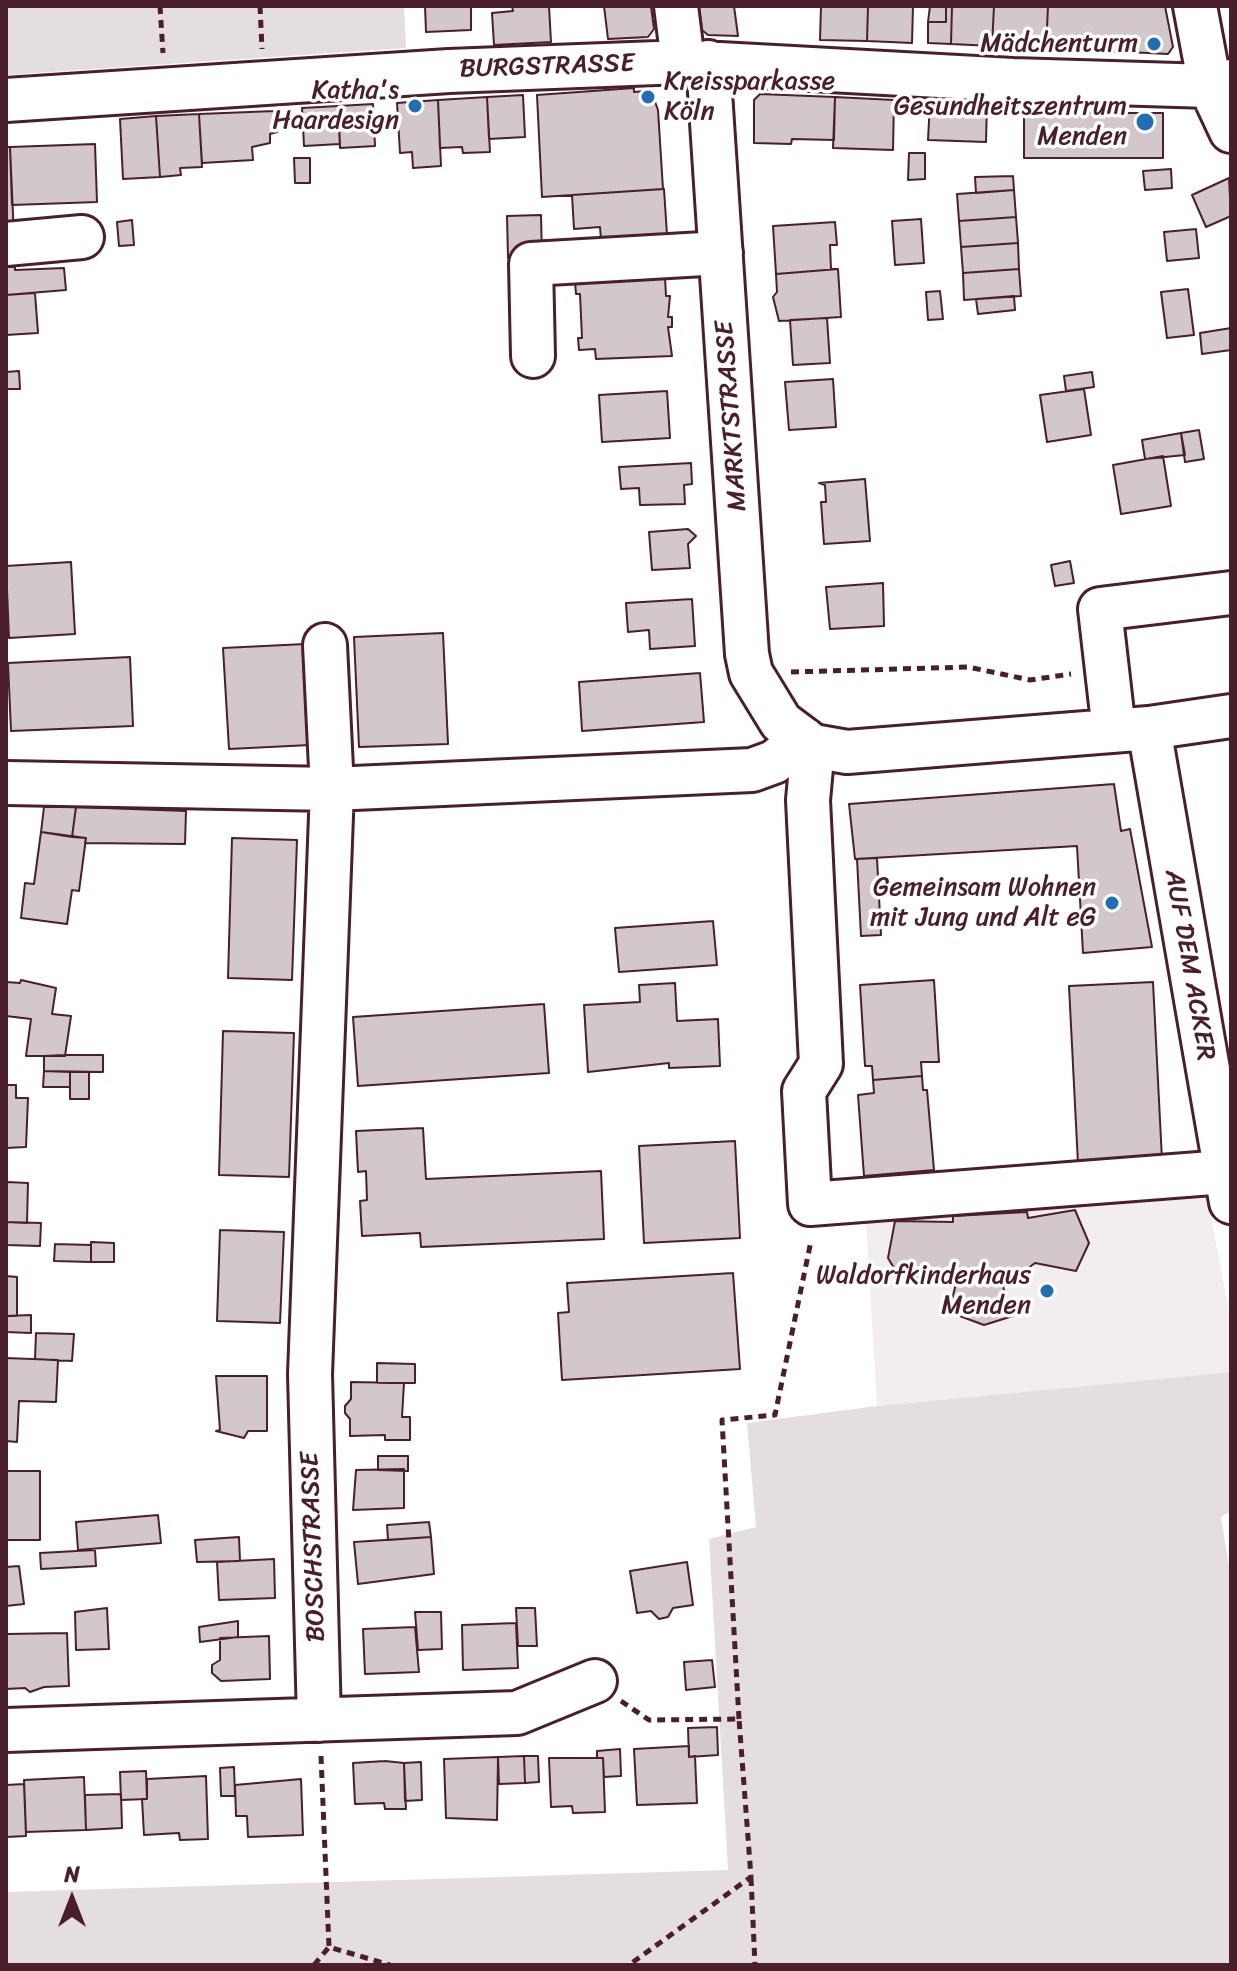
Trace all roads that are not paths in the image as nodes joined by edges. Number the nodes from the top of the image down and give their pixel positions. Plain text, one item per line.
1 (676, 6) edge
2 (1195, 6) edge
3 (696, 62) junction
4 (1221, 84) edge
5 (6, 100) edge
6 (1231, 131) edge
7 (82, 237) dead end
8 (6, 244) edge
9 (721, 253) junction
10 (533, 356) dead end
11 (1231, 593) edge
12 (325, 645) dead end
13 (1231, 716) edge
14 (1131, 730) junction
15 (808, 743) junction
16 (6, 783) edge
17 (332, 789) junction
18 (1222, 1097) edge
19 (1228, 1187) edge
20 (595, 1681) road end
21 (319, 1720) junction
22 (6, 1730) edge

1 - 3 street, MARKTSTRASSE
2 - 4 street
3 - 4 street, BURGSTRASSE
3 - 5 street, BURGSTRASSE
3 - 9 street, MARKTSTRASSE
4 - 6 street
7 - 8 street
9 - 10 street
9 - 15 street, MARKTSTRASSE
11 - 14 street, AUF DEM ACKER
12 - 17 street, BOSCHSTRASSE
13 - 14 street
14 - 15 street
14 - 18 street, AUF DEM ACKER
15 - 17 street
15 - 19 street
16 - 17 street
17 - 21 street, BOSCHSTRASSE
18 - 19 street, AUF DEM ACKER
20 - 21 street
21 - 22 street

